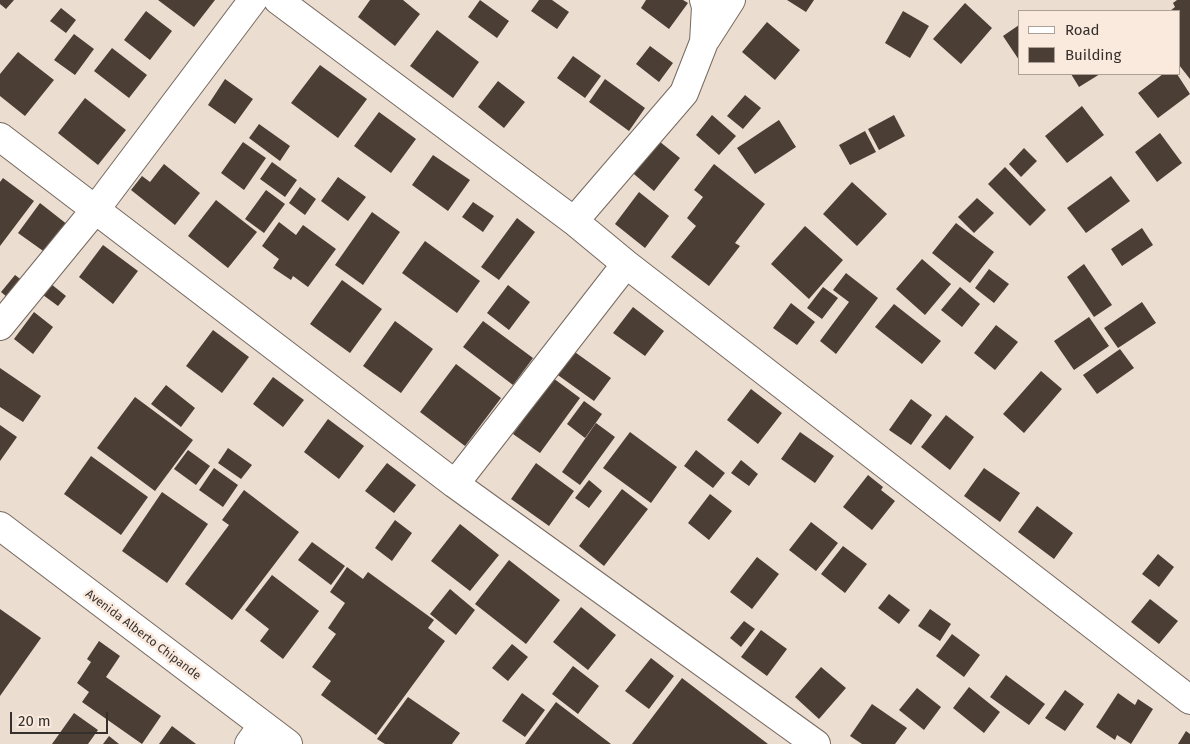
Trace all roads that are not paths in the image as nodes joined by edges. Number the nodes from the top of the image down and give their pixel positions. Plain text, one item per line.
1 (253, 0) edge
2 (278, 0) edge
3 (704, 0) edge
4 (730, 0) edge
5 (704, 42) junction
6 (0, 137) edge
7 (95, 210) junction
8 (574, 221) junction
9 (626, 264) junction
10 (0, 326) edge
11 (455, 484) junction
12 (0, 526) edge
13 (1190, 700) edge
14 (256, 735) edge
15 (288, 744) edge
16 (816, 744) edge

1 - 7 street
2 - 8 street
3 - 5 street
4 - 5 street
5 - 8 street
6 - 7 street
7 - 10 street
7 - 11 street
8 - 9 street
9 - 11 street
9 - 13 street
11 - 16 street
12 - 14 street, Avenida Alberto Chipande
14 - 15 street, Avenida Alberto Chipande

